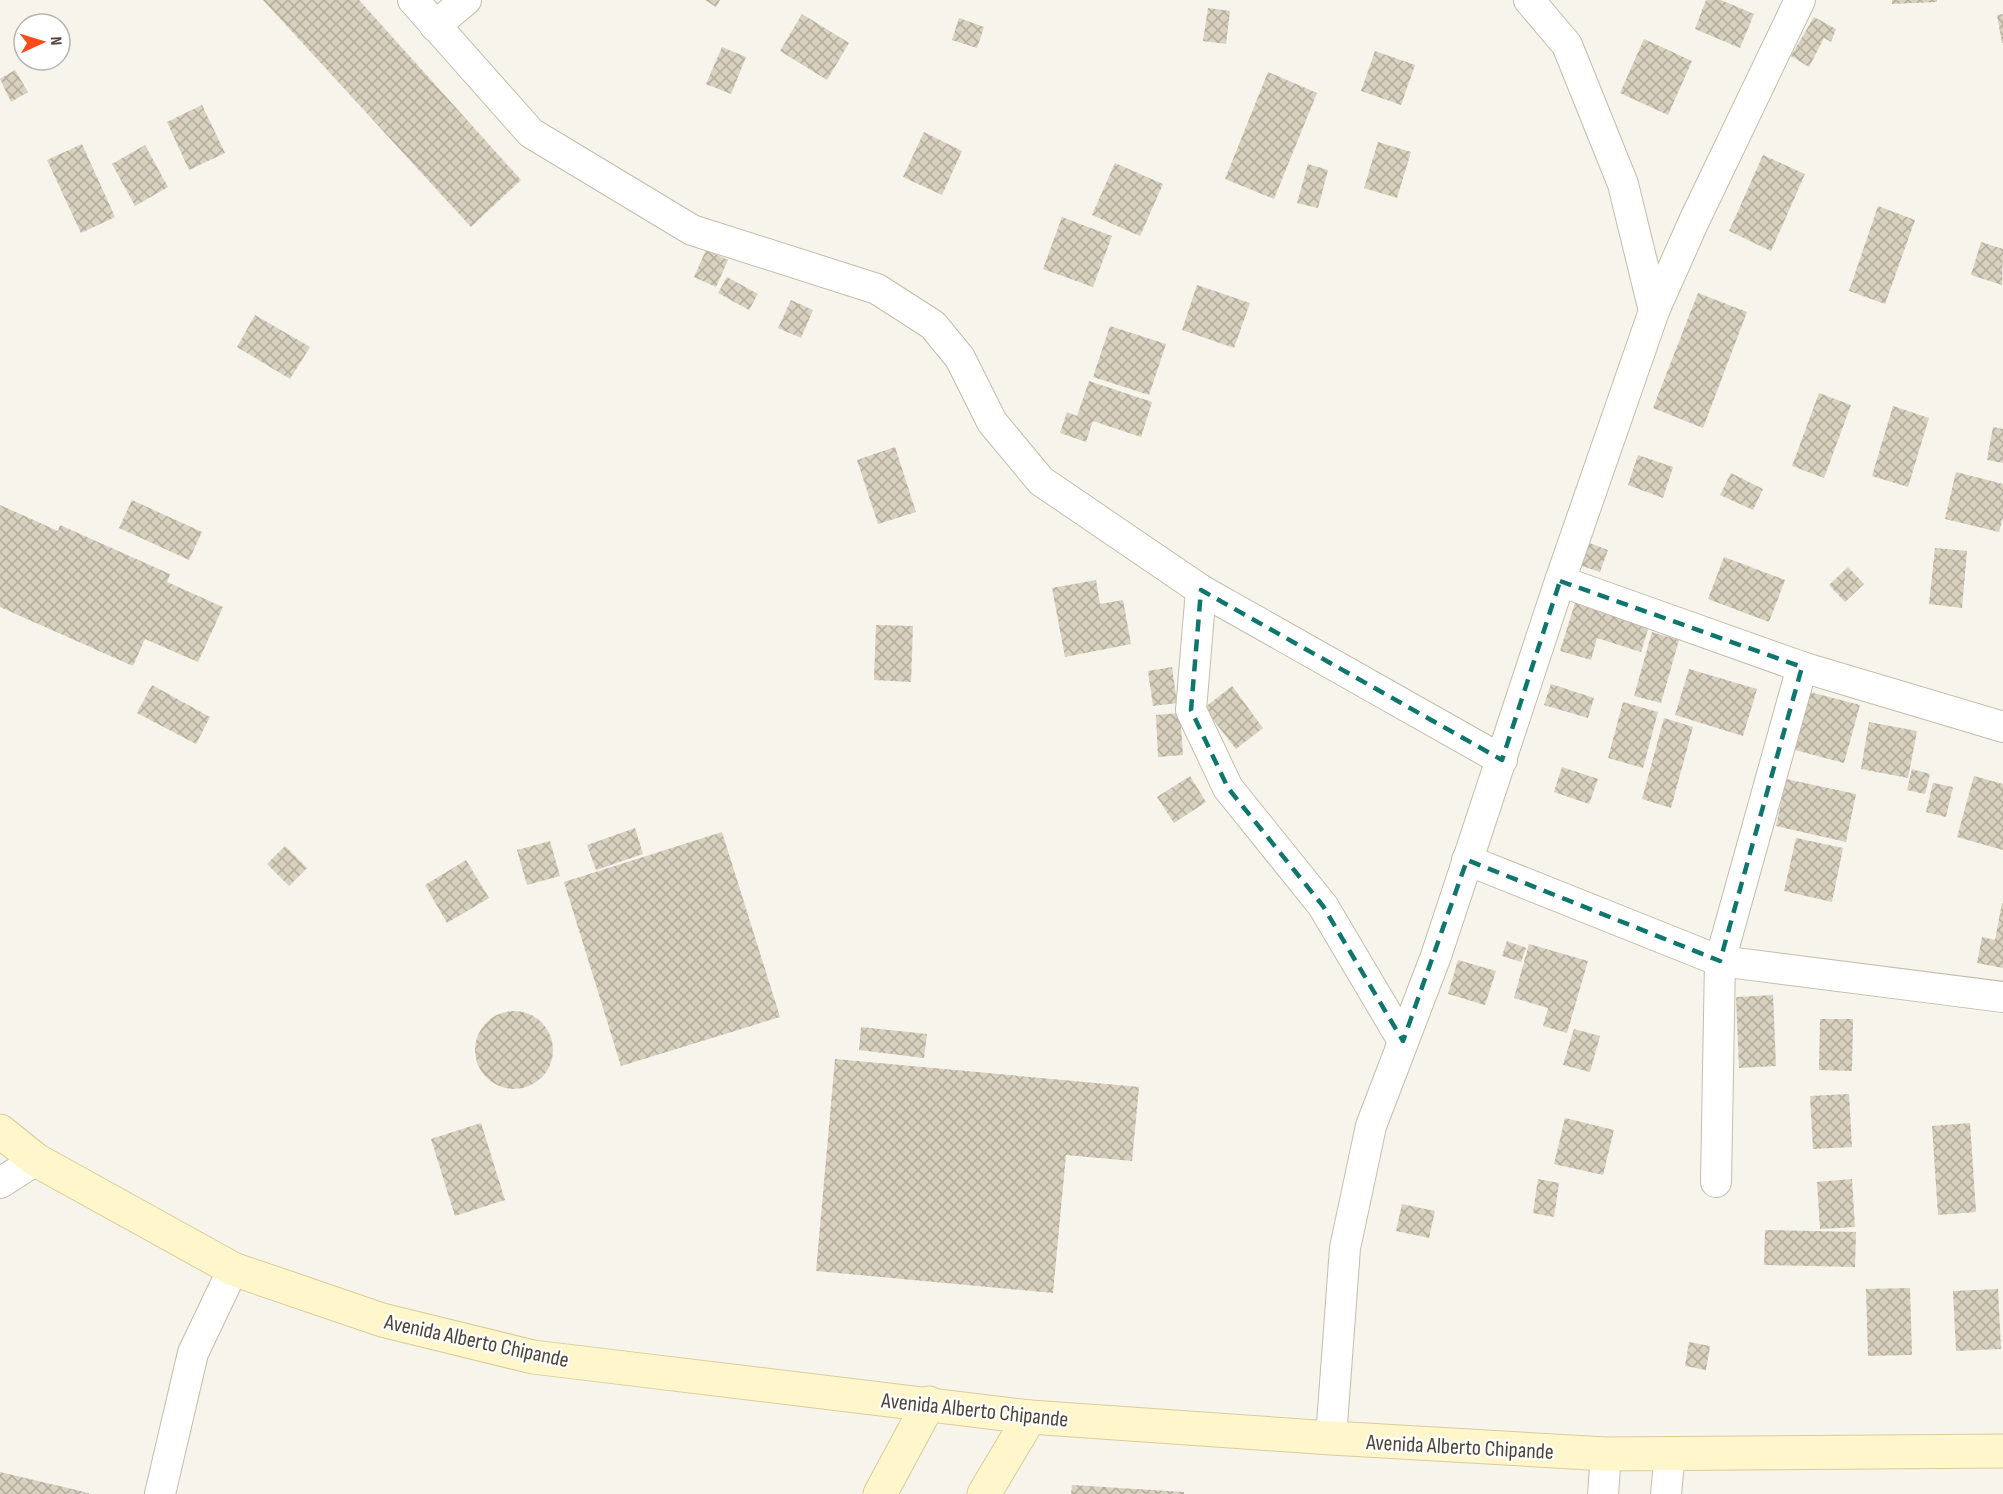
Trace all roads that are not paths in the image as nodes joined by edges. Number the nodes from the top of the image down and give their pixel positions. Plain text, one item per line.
1 (413, 0) edge
2 (466, 0) edge
3 (1529, 0) edge
4 (1800, 0) edge
5 (435, 26) junction
6 (1654, 311) junction
7 (1560, 581) junction
8 (1201, 590) junction
9 (1803, 667) junction
10 (2003, 728) edge
11 (1502, 760) junction
12 (1467, 860) junction
13 (1720, 961) junction
14 (2003, 997) edge
15 (1403, 1041) junction
16 (0, 1131) edge
17 (36, 1160) junction
18 (1716, 1182) dead end
19 (0, 1183) edge
20 (233, 1269) junction
21 (929, 1403) junction
22 (1030, 1417) junction
23 (1331, 1438) junction
24 (1670, 1452) junction
25 (2003, 1452) edge
26 (1606, 1454) junction
27 (160, 1494) edge
28 (880, 1494) edge
29 (984, 1494) edge
30 (1603, 1494) edge
31 (1666, 1494) edge

1 - 5 street
2 - 5 street
3 - 6 street
4 - 6 street
5 - 8 street
6 - 7 street
7 - 9 street
7 - 11 street
8 - 11 street
8 - 15 street
9 - 10 street
9 - 13 street
11 - 12 street
12 - 13 street
12 - 15 street
13 - 14 street
13 - 18 street
15 - 23 street
16 - 17 main road, Avenida Alberto Chipande
17 - 19 street
17 - 20 main road, Avenida Alberto Chipande
20 - 21 main road, Avenida Alberto Chipande
20 - 27 street
21 - 22 main road, Avenida Alberto Chipande
21 - 28 main road
22 - 23 main road, Avenida Alberto Chipande
22 - 29 main road
23 - 26 main road, Avenida Alberto Chipande
24 - 25 main road, Avenida Alberto Chipande
24 - 26 main road, Avenida Alberto Chipande
24 - 31 street
26 - 30 street

